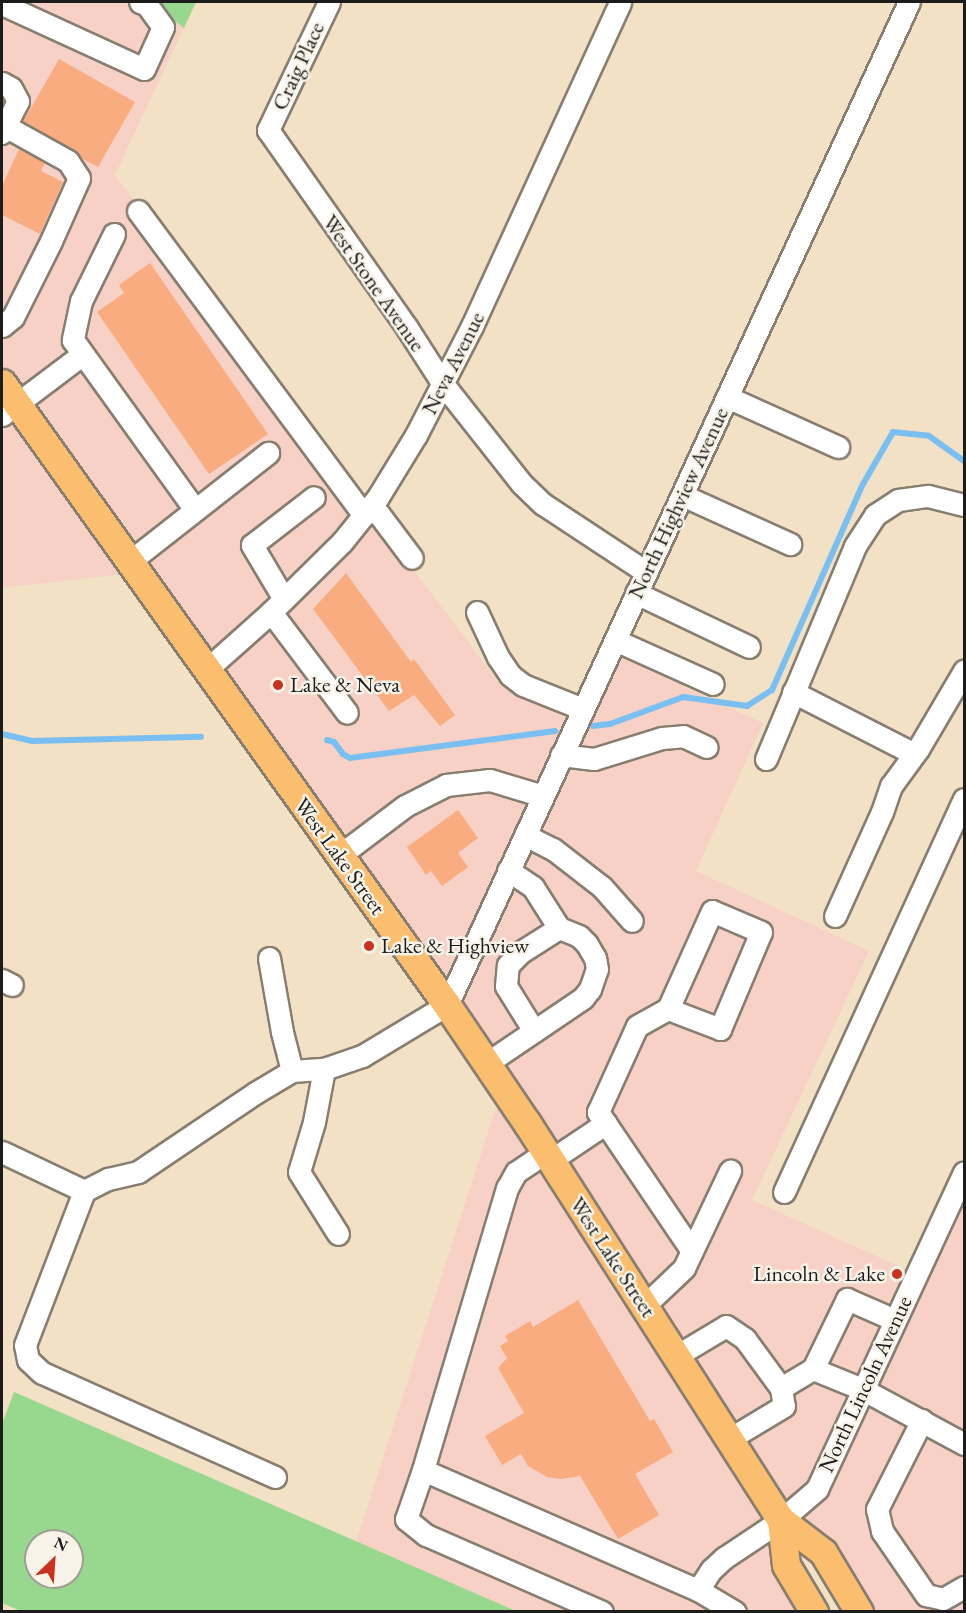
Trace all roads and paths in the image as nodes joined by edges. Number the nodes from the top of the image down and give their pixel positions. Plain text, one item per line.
1 (140, 2) edge
2 (329, 2) edge
3 (620, 2) edge
4 (909, 2) edge
5 (2, 3) edge
6 (2, 83) edge
7 (3, 129) edge
8 (268, 130) joint
9 (138, 211) dead end
10 (114, 234) dead end
11 (2, 326) edge
12 (83, 354) junction
13 (442, 384) junction
14 (727, 397) junction
15 (6, 401) edge
16 (838, 447) dead end
17 (268, 453) dead end
18 (682, 495) junction
19 (314, 497) dead end
20 (964, 505) edge
21 (195, 510) junction
22 (368, 510) junction
23 (790, 544) dead end
24 (412, 558) dead end
25 (129, 562) junction
26 (646, 572) junction
27 (636, 593) junction
28 (278, 605) junction
29 (477, 612) dead end
30 (615, 639) junction
31 (749, 647) dead end
32 (206, 670) junction
33 (964, 671) edge
34 (713, 684) dead end
35 (793, 692) junction
36 (583, 709) junction
37 (347, 712) dead end
38 (707, 747) dead end
39 (914, 754) junction
40 (561, 755) junction
41 (766, 759) dead end
42 (543, 796) junction
43 (964, 799) edge
44 (525, 835) junction
45 (340, 855) junction
46 (508, 870) junction
47 (835, 916) dead end
48 (632, 921) dead end
49 (559, 928) junction
50 (269, 958) dead end
51 (447, 1005) junction
52 (668, 1009) junction
53 (534, 1031) junction
54 (487, 1063) junction
55 (324, 1069) junction
56 (292, 1071) junction
57 (606, 1124) junction
58 (2, 1152) edge
59 (549, 1156) junction
60 (730, 1171) dead end
61 (964, 1172) edge
62 (84, 1191) junction
63 (784, 1192) dead end
64 (338, 1234) dead end
65 (692, 1251) junction
66 (644, 1306) junction
67 (895, 1320) junction
68 (676, 1356) junction
69 (813, 1369) junction
70 (781, 1388) junction
71 (862, 1389) junction
72 (922, 1420) junction
73 (729, 1439) junction
74 (964, 1444) edge
75 (423, 1470) junction
76 (274, 1477) dead end
77 (781, 1520) junction
78 (964, 1587) edge
79 (698, 1590) junction
80 (602, 1611) edge
81 (735, 1611) edge
82 (814, 1611) edge
83 (859, 1611) edge

1 - 5 street
2 - 8 street, Craig Place
3 - 13 street, Neva Avenue
4 - 14 street, North Highview Avenue
6 - 7 street
7 - 11 street
8 - 13 street, West Stone Avenue
9 - 22 street
10 - 12 street
12 - 15 street
12 - 21 street
13 - 22 street, Neva Avenue
13 - 26 street, West Stone Avenue
14 - 16 street
14 - 18 street, North Highview Avenue
15 - 25 main road, West Lake Street
17 - 21 street
18 - 23 street
18 - 26 street, North Highview Avenue
19 - 28 street
20 - 35 street
21 - 25 street
22 - 24 street
22 - 28 street, Neva Avenue
25 - 32 main road, West Lake Street
26 - 27 street, North Highview Avenue
27 - 30 street, North Highview Avenue
27 - 31 street
28 - 32 street, Neva Avenue
28 - 37 street
29 - 36 street
30 - 34 street
30 - 36 street, North Highview Avenue
32 - 45 main road, West Lake Street
33 - 39 street
35 - 39 street
35 - 41 street
36 - 40 street, North Highview Avenue
38 - 40 street
39 - 47 street
40 - 42 street, North Highview Avenue
42 - 44 street, North Highview Avenue
42 - 45 street
43 - 63 street
44 - 46 street, North Highview Avenue
44 - 48 street
45 - 51 main road, West Lake Street
46 - 49 street
46 - 51 street, North Highview Avenue
49 - 53 street
49 - 53 street
50 - 56 street
51 - 54 main road, West Lake Street
51 - 55 street
52 - 52 street
52 - 57 street
53 - 54 street
54 - 59 main road, West Lake Street
55 - 56 street
55 - 64 street
56 - 62 street
57 - 59 street
57 - 65 street
58 - 62 street
59 - 66 main road, West Lake Street
59 - 75 street
60 - 65 street
61 - 67 street, North Lincoln Avenue
62 - 76 street
65 - 66 street
66 - 68 main road, West Lake Street
67 - 69 street
67 - 71 street, North Lincoln Avenue
68 - 70 street
68 - 73 main road, West Lake Street
69 - 70 street
69 - 71 street
70 - 73 street
71 - 72 street
71 - 77 street, North Lincoln Avenue
72 - 74 street
72 - 78 street
73 - 77 main road, West Lake Street
75 - 79 street
75 - 80 street
77 - 79 street, North Lincoln Avenue
77 - 82 main road, West Lake Street
77 - 83 main road, West Lake Street
79 - 81 street

